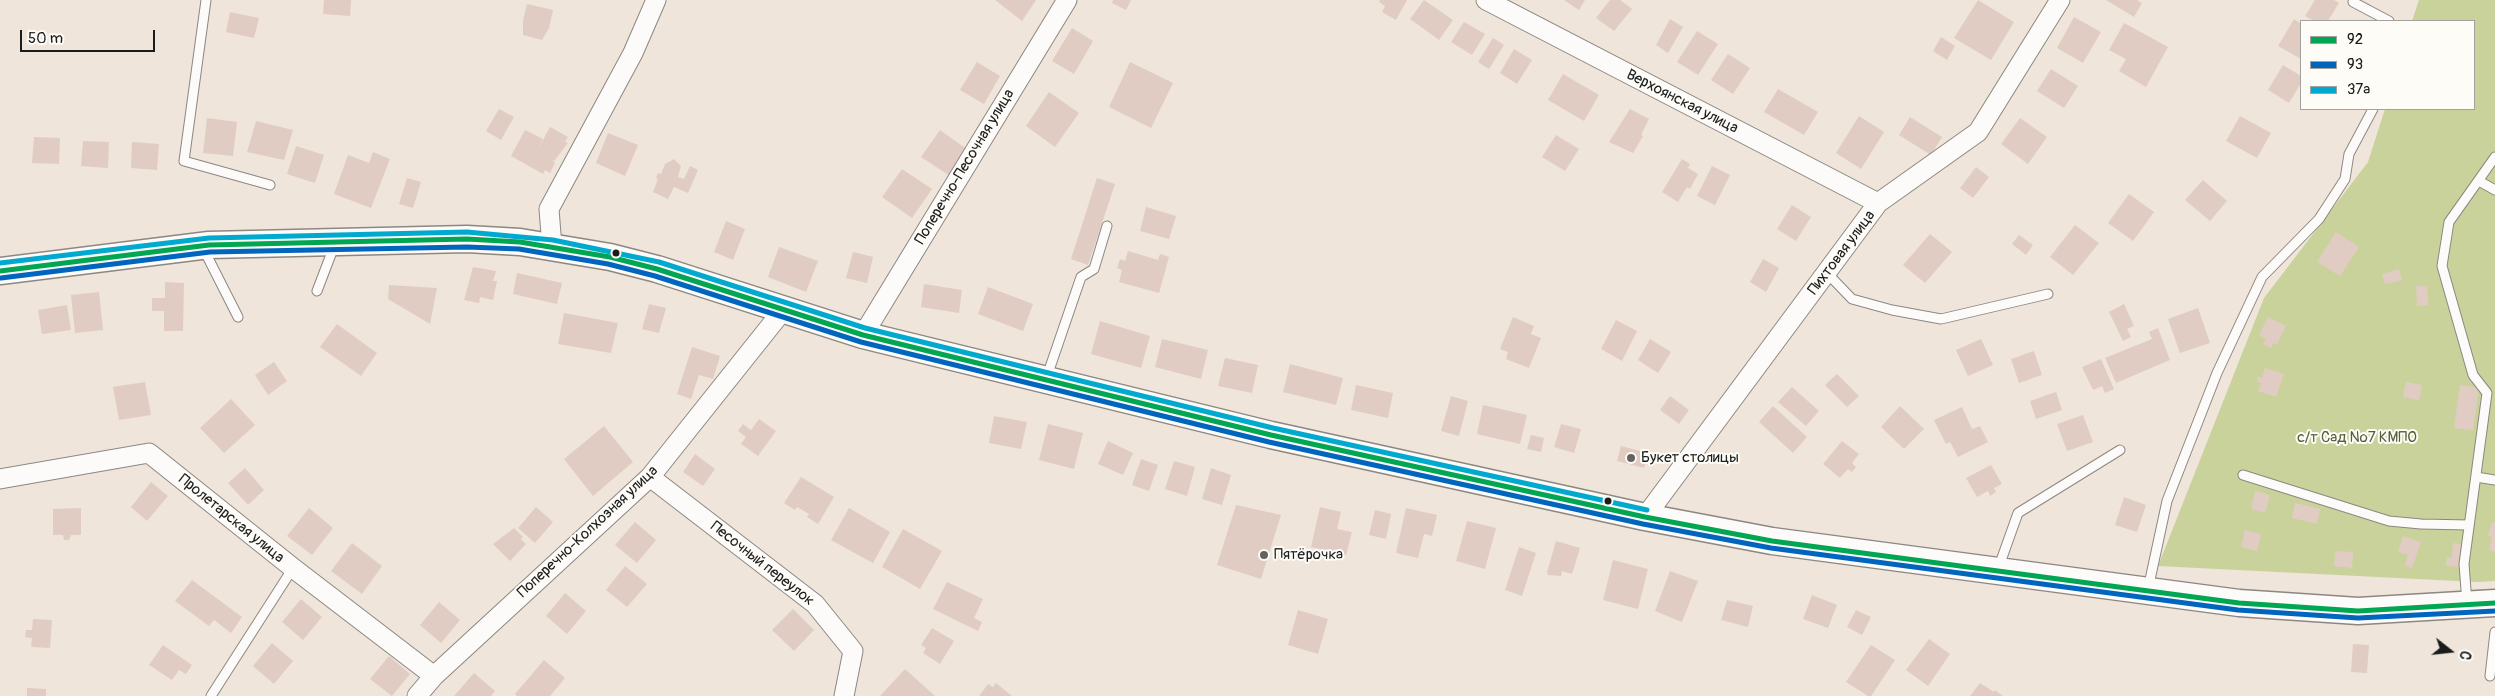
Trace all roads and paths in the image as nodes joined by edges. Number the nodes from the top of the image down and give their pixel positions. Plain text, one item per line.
1 (206, 0) edge
2 (656, 0) edge
3 (1067, 0) edge
4 (1486, 0) edge
5 (2353, 2) dead end
6 (2052, 3) edge
7 (2387, 20) edge
8 (2372, 110) edge
9 (2495, 157) edge
10 (2479, 181) junction
11 (270, 185) dead end
12 (2495, 190) edge
13 (1878, 203) junction
14 (1107, 226) dead end
15 (336, 242) junction
16 (202, 246) junction
17 (552, 247) junction
18 (0, 271) edge
19 (1827, 273) junction
20 (317, 291) dead end
21 (2048, 294) dead end
22 (784, 309) junction
23 (238, 317) dead end
24 (862, 334) junction
25 (1045, 380) junction
26 (2491, 392) edge
27 (2120, 450) dead end
28 (2243, 475) dead end
29 (650, 477) junction
30 (2476, 477) junction
31 (0, 479) edge
32 (2495, 480) edge
33 (1645, 517) junction
34 (2469, 525) junction
35 (293, 568) junction
36 (1997, 572) junction
37 (2147, 592) junction
38 (2495, 603) edge
39 (2467, 604) junction
40 (2495, 632) edge
41 (434, 676) junction
42 (2490, 676) dead end
43 (211, 696) edge
44 (417, 696) edge
45 (844, 696) edge

1 - 11 lane
2 - 17 street
3 - 24 street, Поперечно-Песочная улица
4 - 13 street, Верхоянская улица
5 - 7 lane
6 - 13 street, Пихтовая улица
8 - 37 lane
9 - 10 lane
10 - 12 lane
10 - 26 lane
13 - 19 street, Пихтовая улица
14 - 25 lane
15 - 16 main road
15 - 17 main road
15 - 20 lane
16 - 18 main road
16 - 23 lane
17 - 22 main road
19 - 21 lane
19 - 33 street, Пихтовая улица
22 - 24 main road
22 - 29 street, Поперечно-Колхозная улица
24 - 25 main road
25 - 33 main road
26 - 30 lane
27 - 36 lane
28 - 34 lane
29 - 41 street, Поперечно-Колхозная улица
29 - 45 street, Песочный переулок
30 - 32 lane
30 - 34 lane
31 - 35 street, Пролетарская улица
33 - 36 main road
34 - 39 lane
35 - 41 street, Пролетарская улица
35 - 43 lane
36 - 37 main road
37 - 39 main road
38 - 39 main road
40 - 42 lane
41 - 44 street, Поперечно-Колхозная улица

